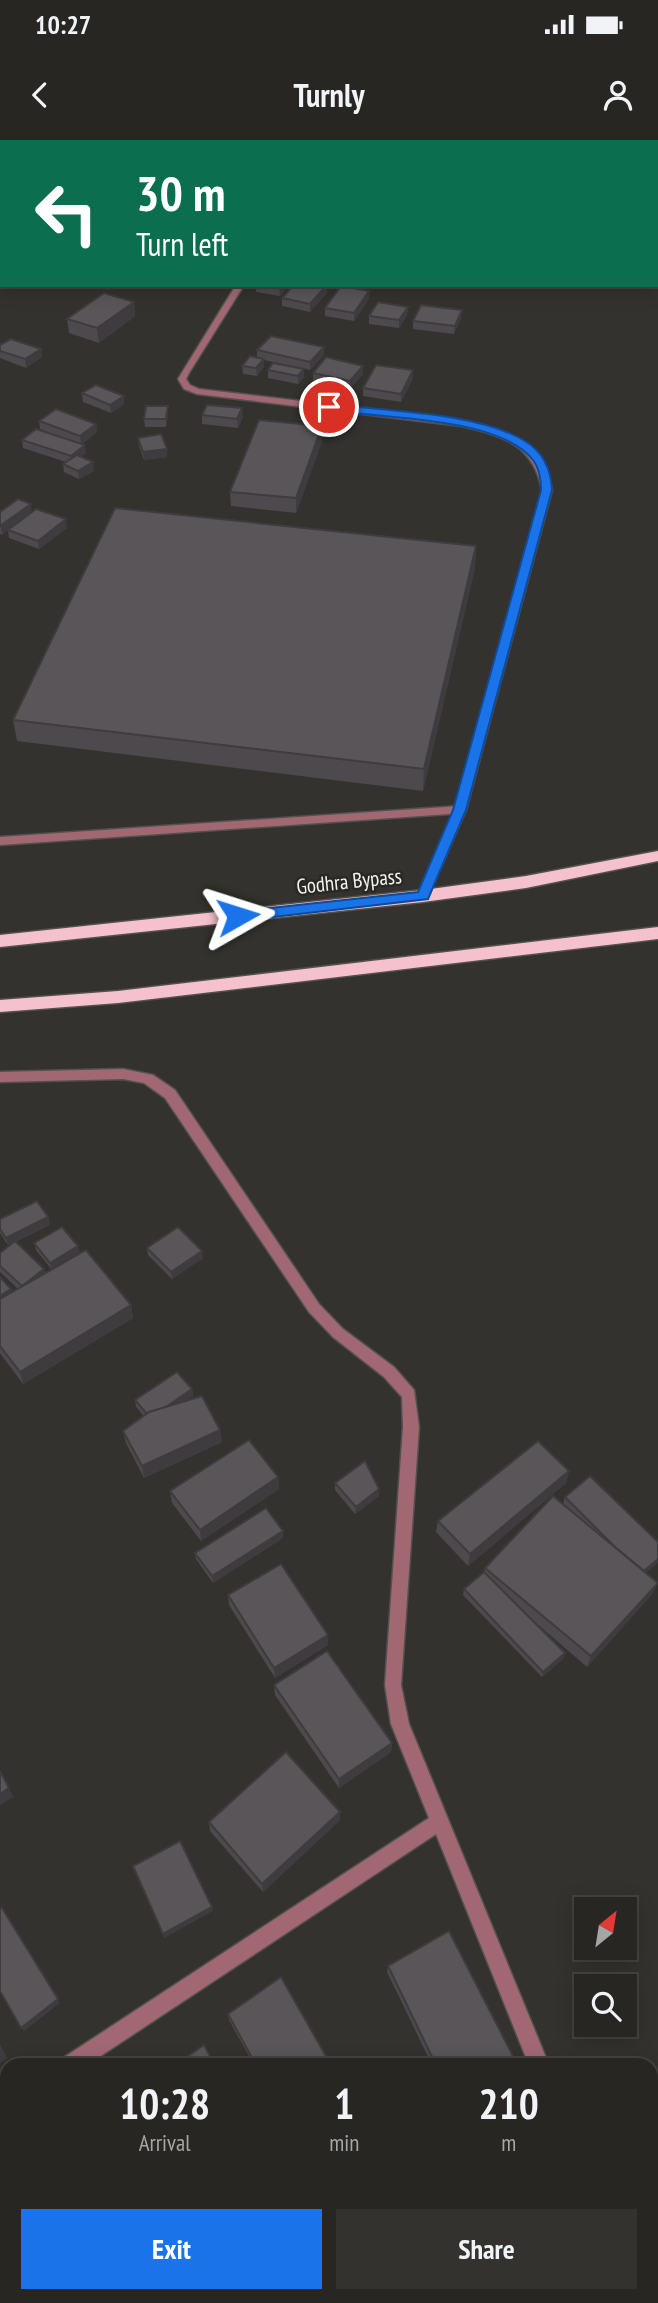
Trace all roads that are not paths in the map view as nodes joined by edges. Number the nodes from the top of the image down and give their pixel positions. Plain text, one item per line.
1 (239, 287) edge
2 (460, 810) junction
3 (0, 841) edge
4 (658, 856) edge
5 (423, 896) junction
6 (658, 933) edge
7 (0, 941) edge
8 (0, 1006) edge
9 (0, 1077) edge
10 (440, 1821) junction
11 (81, 2058) edge
12 (536, 2058) edge

1 - 2 street
2 - 3 street
2 - 5 street
4 - 5 highway, Godhra Bypass
5 - 7 highway, Godhra Bypass
6 - 8 highway
9 - 10 street
10 - 11 street
10 - 12 street

